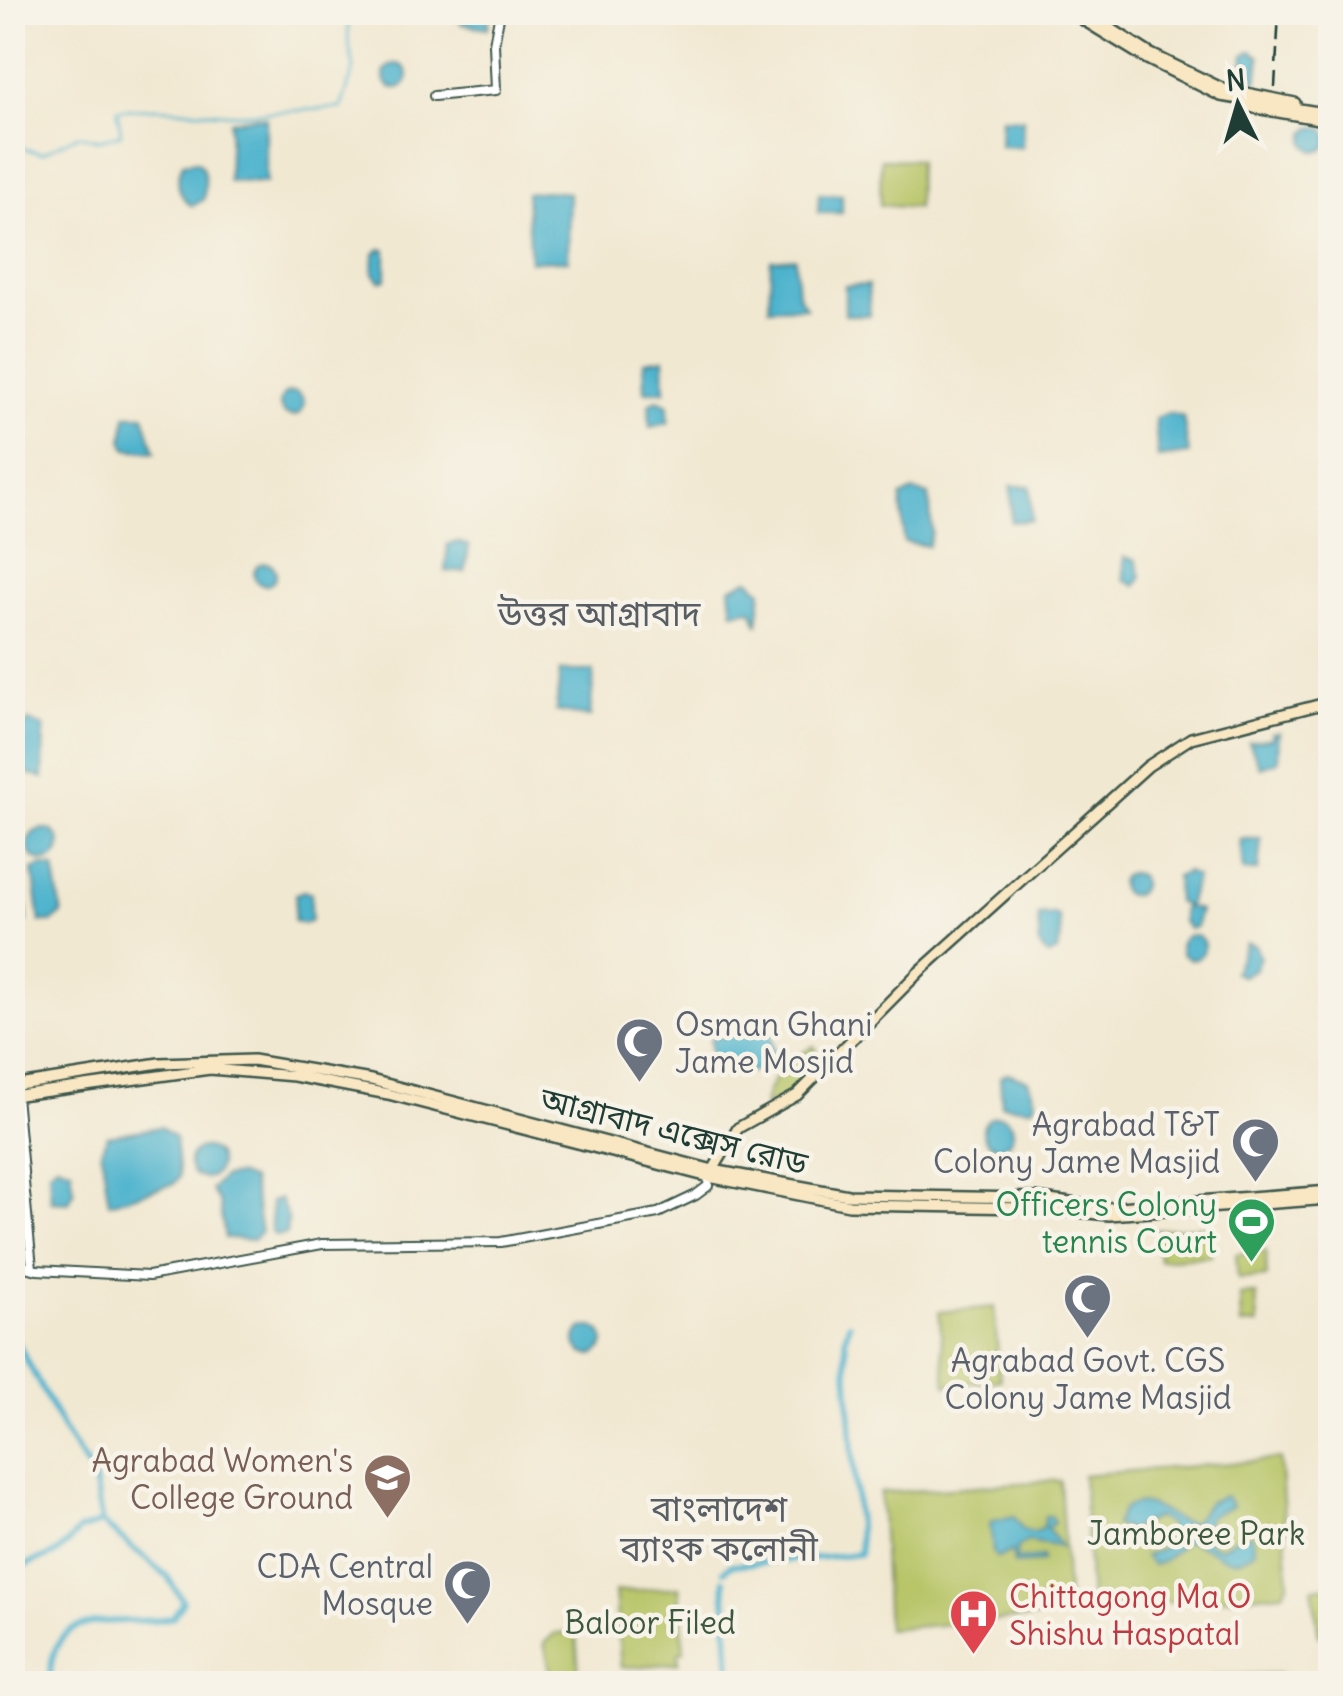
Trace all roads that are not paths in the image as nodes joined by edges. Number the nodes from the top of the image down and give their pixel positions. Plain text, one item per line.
1 (500, 12) edge
2 (1070, 12) edge
3 (1085, 12) edge
4 (1214, 86) junction
5 (434, 96) dead end
6 (1221, 96) junction
7 (1251, 102) junction
8 (1330, 115) edge
9 (1330, 702) edge
10 (14, 1091) edge
11 (711, 1174) junction
12 (1330, 1191) edge
13 (1330, 1199) edge
14 (1071, 1209) junction
15 (12, 1264) edge
16 (32, 1268) junction

1 - 5 street
2 - 6 main road
3 - 4 main road
4 - 7 main road
4 - 8 main road
6 - 7 main road
6 - 8 main road
7 - 8 main road
9 - 11 main road
10 - 11 main road, আগ্রাবাদ এক্সেস রোড
10 - 16 street
11 - 14 main road, আগ্রাবাদ এক্সেস রোড
11 - 16 street
12 - 14 main road, আগ্রাবাদ এক্সেস রোড
13 - 14 main road, আগ্রাবাদ এক্সেস রোড
15 - 16 street

